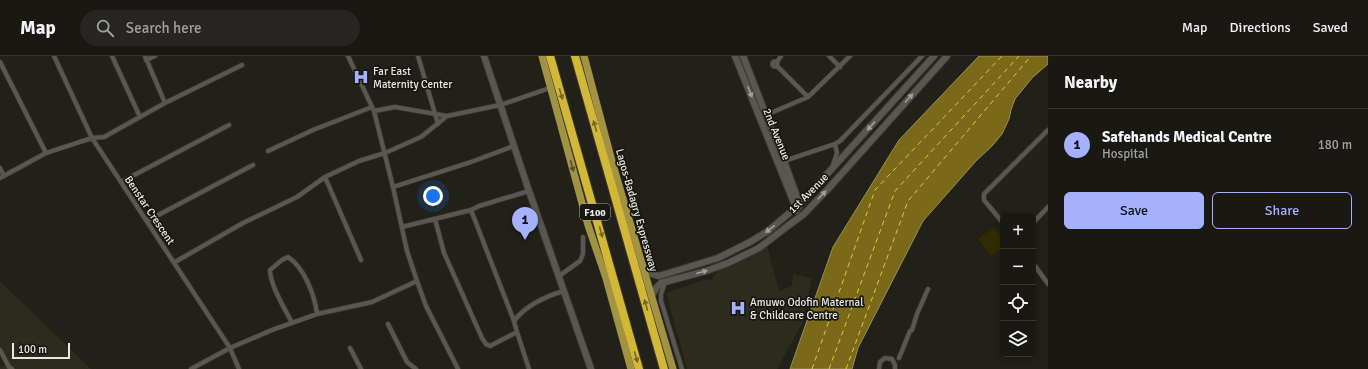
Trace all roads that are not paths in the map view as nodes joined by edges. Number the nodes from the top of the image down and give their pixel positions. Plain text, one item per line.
1 (54, 56) edge
2 (112, 56) edge
3 (155, 56) edge
4 (348, 56) edge
5 (418, 56) edge
6 (484, 56) edge
7 (542, 56) edge
8 (550, 56) edge
9 (575, 56) edge
10 (584, 56) edge
11 (735, 56) edge
12 (743, 56) edge
13 (781, 56) edge
14 (829, 56) edge
15 (850, 56) edge
16 (922, 56) edge
17 (934, 56) edge
18 (947, 56) edge
19 (145, 58) edge
20 (0, 62) edge
21 (242, 65) dead end
22 (840, 67) junction
23 (550, 88) junction
24 (808, 97) junction
25 (165, 104) junction
26 (500, 105) junction
27 (372, 109) junction
28 (436, 113) junction
29 (766, 115) junction
30 (447, 116) junction
31 (140, 117) junction
32 (438, 124) junction
33 (229, 125) dead end
34 (1048, 130) edge
35 (92, 138) junction
36 (835, 144) junction
37 (514, 146) junction
38 (268, 151) dead end
39 (46, 153) junction
40 (385, 153) junction
41 (784, 161) junction
42 (253, 165) dead end
43 (0, 168) edge
44 (832, 169) junction
45 (2, 177) edge
46 (325, 177) junction
47 (121, 182) junction
48 (393, 187) junction
49 (529, 192) junction
50 (810, 193) junction
51 (796, 194) junction
52 (1048, 207) edge
53 (796, 208) junction
54 (471, 210) junction
55 (802, 215) junction
56 (435, 219) junction
57 (1000, 219) edge
58 (1036, 219) edge
59 (147, 221) junction
60 (402, 227) junction
61 (583, 237) dead end
62 (361, 260) dead end
63 (175, 262) junction
64 (642, 265) junction
65 (1036, 267) edge
66 (559, 276) junction
67 (417, 281) junction
68 (665, 282) junction
69 (1048, 284) edge
70 (928, 289) dead end
71 (564, 291) junction
72 (651, 297) junction
73 (317, 314) junction
74 (514, 321) junction
75 (292, 323) junction
76 (388, 324) dead end
77 (517, 332) junction
78 (230, 348) junction
79 (350, 348) dead end
80 (0, 350) edge
81 (899, 358) dead end
82 (12, 369) edge
83 (191, 369) edge
84 (239, 369) edge
85 (361, 369) edge
86 (416, 369) edge
87 (458, 369) edge
88 (529, 369) edge
89 (591, 369) edge
90 (630, 369) edge
91 (639, 369) edge
92 (664, 369) edge
93 (673, 369) edge
94 (682, 369) edge
95 (879, 369) edge
96 (895, 369) edge

1 - 35 street, Benstar Crescent
2 - 31 street
3 - 19 street
4 - 27 street
5 - 28 street
6 - 26 main road
7 - 23 main road
8 -> 91 highway, F100
92 -> 9 highway, Lagos-Badagry Expressway / F100
10 - 64 main road, Lagos-Badagry Expressway
11 -> 53 main road, 2nd Avenue
12 - 29 main road, 2nd Avenue
13 - 24 street
14 - 22 street
15 - 22 street
16 - 36 street
17 -> 44 main road, 1st Avenue
55 -> 18 main road, 1st Avenue
19 - 25 street
20 - 39 street
21 - 25 street
22 - 24 street
23 - 26 street
23 -> 90 main road
24 - 29 street
25 - 31 street
26 - 30 street
26 - 37 main road
27 - 28 street
27 - 38 street
27 - 40 street
28 - 30 street
28 - 32 street
29 - 41 main road, 2nd Avenue
30 - 32 street
31 - 35 street
32 - 40 street
33 - 47 street
34 - 57 street
35 - 39 street
35 - 47 street, Benstar Crescent
36 - 41 street
36 - 44 street
37 - 48 street
37 - 49 main road
39 - 45 street
40 - 46 street
40 - 48 street
41 - 51 main road, 2nd Avenue
42 - 59 street
43 - 45 street
44 - 50 main road, 1st Avenue
46 - 62 street
46 - 63 street
47 - 59 street, Benstar Crescent
48 - 60 street
49 - 54 street
49 - 66 main road
50 - 51 main road
50 - 53 main road, 1st Avenue
51 - 53 main road, 2nd Avenue
52 - 58 street
53 - 55 main road, 2nd Avenue
53 -> 64 main road, 1st Avenue
54 - 56 street
54 - 74 street
68 -> 55 main road, 1st Avenue
56 - 60 street
56 - 77 street
59 - 63 street, Benstar Crescent
60 - 67 street
61 - 66 street
63 - 78 street, Benstar Crescent
64 - 72 main road, Lagos-Badagry Expressway
65 - 69 street
66 - 71 main road
67 - 73 street
67 - 87 street
68 - 72 main road
68 - 94 street
70 - 81 street
71 - 74 street
71 - 89 main road
72 - 93 main road, Lagos-Badagry Expressway
73 - 75 street
73 - 75 street
74 - 77 street
75 - 78 street
76 - 86 street
77 - 88 street
78 - 83 street
78 - 84 street, Benstar Crescent
79 - 85 street
80 - 82 street
95 - 96 street

